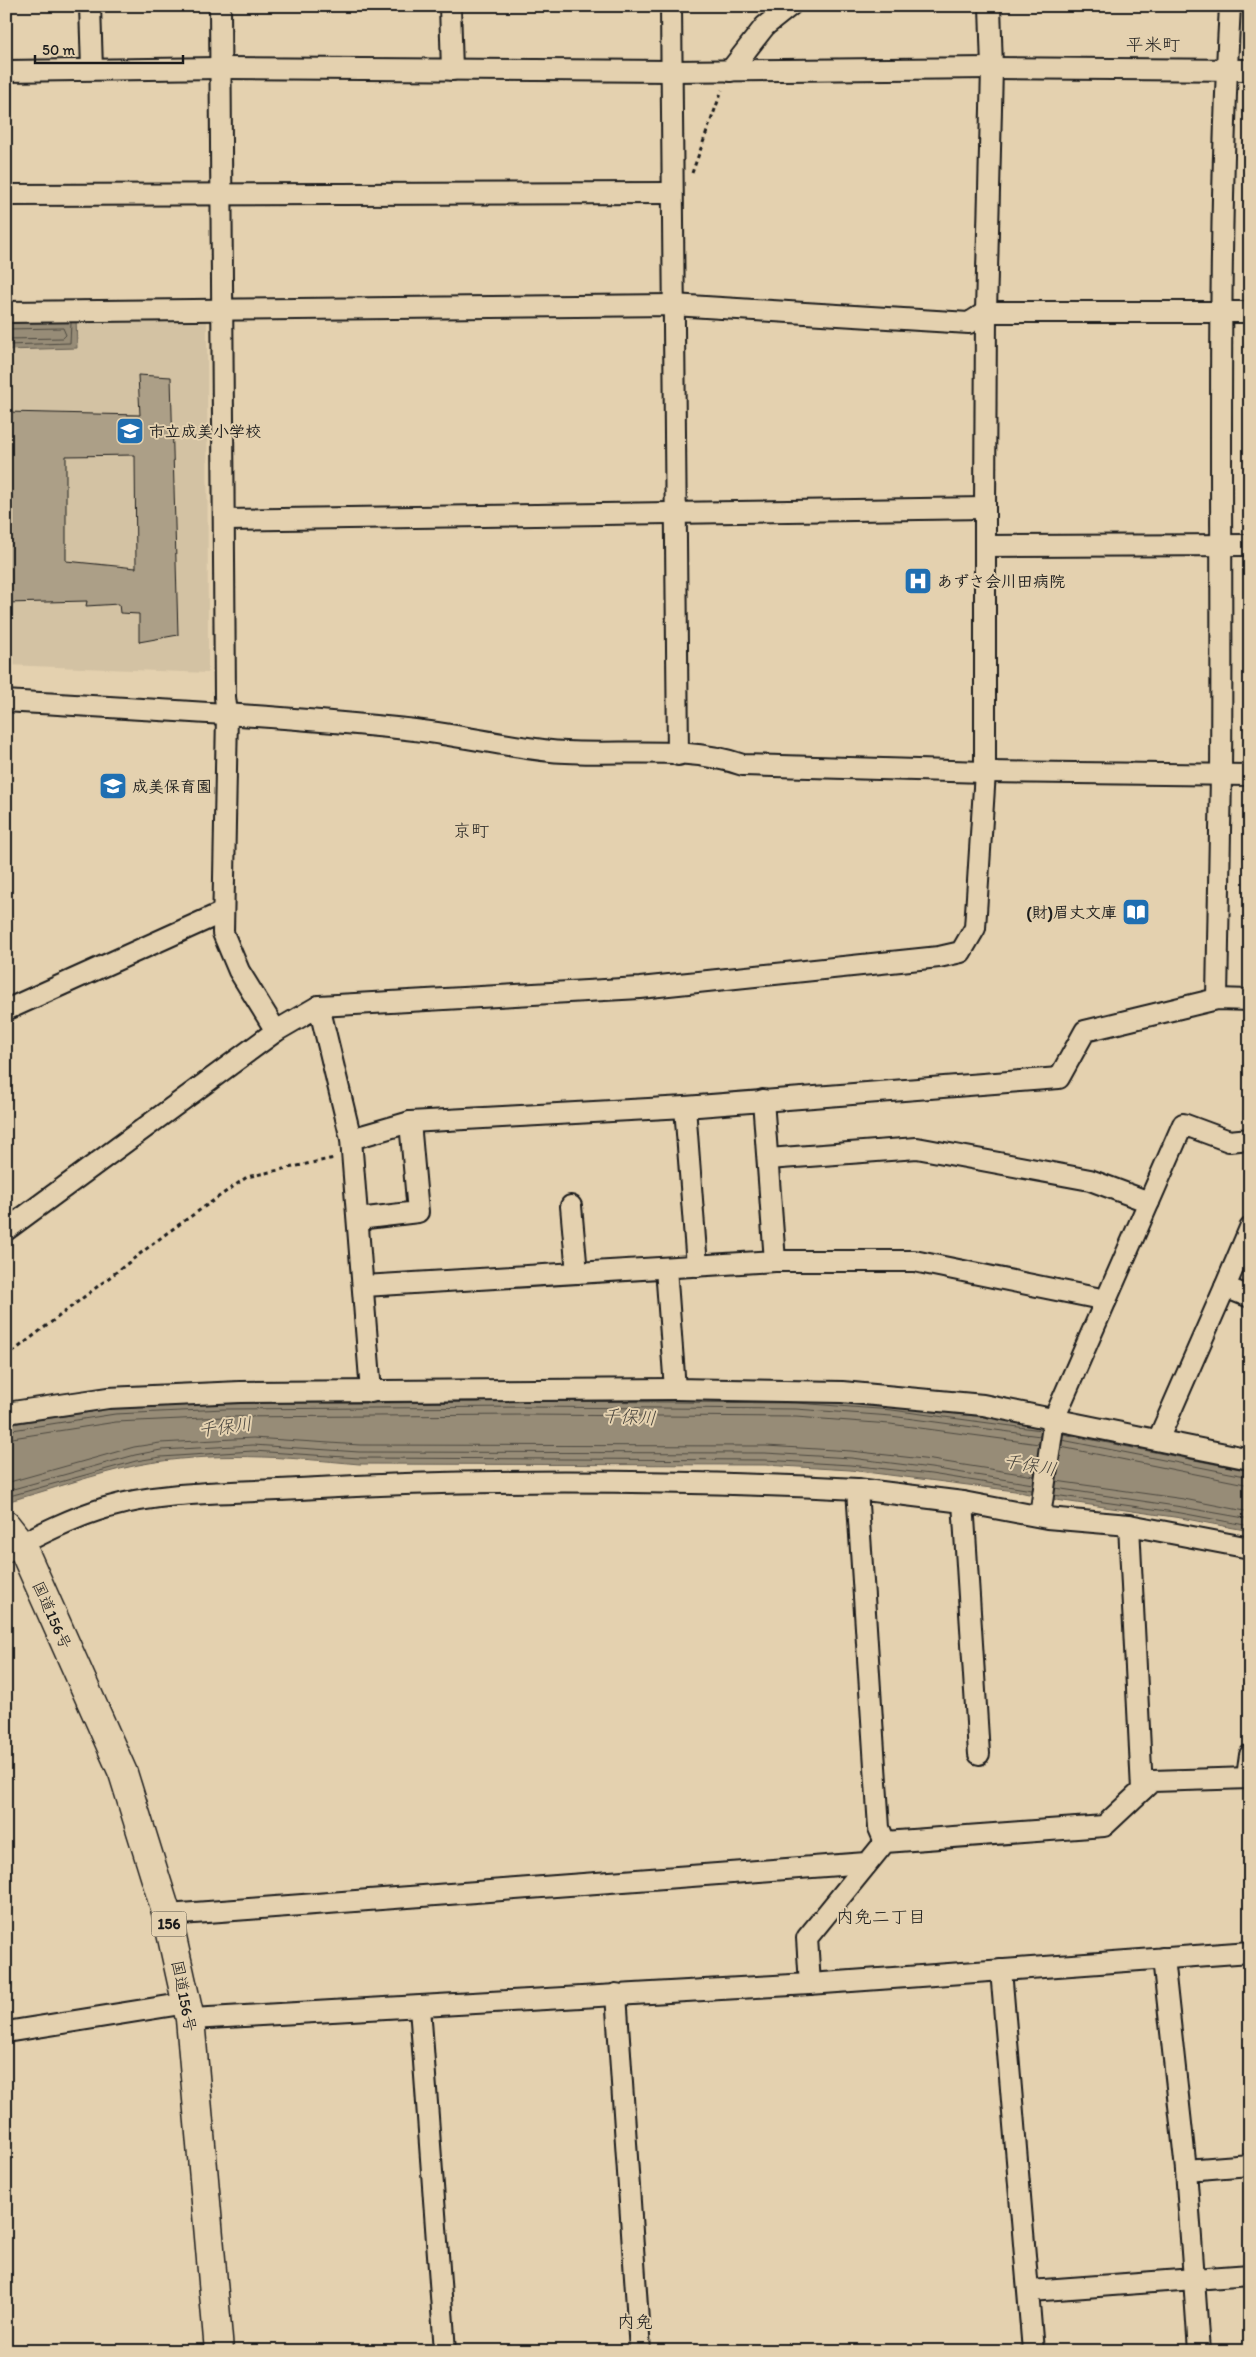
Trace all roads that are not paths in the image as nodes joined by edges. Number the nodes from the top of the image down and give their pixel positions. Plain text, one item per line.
1 (90, 6) edge
2 (220, 6) edge
3 (450, 6) edge
4 (671, 6) edge
5 (790, 6) edge
6 (990, 6) edge
7 (1230, 6) edge
8 (220, 68) junction
9 (992, 68) junction
10 (1226, 69) junction
11 (6, 70) edge
12 (92, 70) junction
13 (452, 70) junction
14 (1250, 70) edge
15 (672, 71) junction
16 (730, 71) junction
17 (672, 192) junction
18 (223, 194) junction
19 (6, 195) edge
20 (673, 305) junction
21 (223, 310) junction
22 (6, 312) edge
23 (986, 312) junction
24 (1222, 312) junction
25 (1250, 312) edge
26 (985, 508) junction
27 (677, 514) junction
28 (224, 520) junction
29 (1250, 545) edge
30 (985, 546) junction
31 (1220, 546) junction
32 (6, 701) edge
33 (227, 714) junction
34 (678, 755) junction
35 (985, 772) junction
36 (1221, 774) junction
37 (1250, 774) edge
38 (223, 912) junction
39 (1217, 999) junction
40 (1250, 1000) edge
41 (320, 1006) junction
42 (6, 1010) edge
43 (276, 1031) junction
44 (763, 1100) junction
45 (685, 1107) junction
46 (410, 1122) junction
47 (1250, 1139) edge
48 (351, 1147) junction
49 (768, 1159) junction
50 (1149, 1202) junction
51 (571, 1206) dead end
52 (358, 1219) junction
53 (1250, 1228) edge
54 (6, 1230) edge
55 (776, 1261) junction
56 (697, 1266) junction
57 (666, 1268) junction
58 (577, 1273) junction
59 (364, 1286) junction
60 (1225, 1287) junction
61 (1250, 1296) edge
62 (1106, 1300) junction
63 (675, 1389) junction
64 (371, 1392) junction
65 (6, 1412) edge
66 (1054, 1423) junction
67 (1158, 1440) junction
68 (1250, 1458) edge
69 (857, 1489) junction
70 (963, 1502) junction
71 (1041, 1510) junction
72 (1128, 1525) junction
73 (10, 1537) edge
74 (1250, 1548) edge
75 (979, 1754) dead end
76 (1250, 1754) edge
77 (1248, 1777) edge
78 (1142, 1790) junction
79 (885, 1842) junction
80 (866, 1863) junction
81 (168, 1915) junction
82 (1250, 1952) edge
83 (1163, 1958) junction
84 (1000, 1970) junction
85 (810, 1984) junction
86 (616, 1994) junction
87 (420, 2007) junction
88 (190, 2019) junction
89 (6, 2032) edge
90 (1250, 2165) edge
91 (1186, 2170) junction
92 (1250, 2275) edge
93 (1194, 2279) junction
94 (1030, 2291) junction
95 (219, 2351) edge
96 (445, 2351) edge
97 (640, 2351) edge
98 (1033, 2351) edge
99 (1199, 2351) edge

1 - 12 street
2 - 8 street
3 - 13 street
4 - 15 street
5 - 16 street
6 - 9 street
7 - 10 street
8 - 12 street
8 - 13 street
8 - 18 street
9 - 10 street
9 - 16 street
9 - 23 street
10 - 14 street
10 - 24 street
11 - 12 street
13 - 15 street
15 - 16 street
15 - 17 street
17 - 18 street
17 - 20 street
18 - 19 street
18 - 21 street
20 - 21 street
20 - 23 street
20 - 27 street
21 - 22 street
21 - 28 street
23 - 24 street
23 - 26 street
24 - 25 street
24 - 31 street
26 - 27 street
26 - 30 street
27 - 28 street
27 - 34 street
28 - 33 street
29 - 31 street
30 - 31 street
30 - 35 street
31 - 36 street
32 - 33 street
33 - 34 street
33 - 38 street
34 - 35 street
35 - 36 street
35 - 41 street
36 - 37 street
36 - 39 street
38 - 42 street
38 - 43 street
39 - 40 street
39 - 44 street
41 - 43 street
41 - 48 street
43 - 54 street
44 - 45 street
44 - 49 street
45 - 46 street
45 - 56 street
46 - 48 street
46 - 52 street
47 - 50 street
48 - 52 street
49 - 50 street
49 - 55 street
50 - 62 street
51 - 58 street
52 - 59 street
53 - 60 street
55 - 56 street
55 - 62 street
56 - 57 street
57 - 58 street
57 - 63 street
58 - 59 street
59 - 64 street
60 - 61 street
60 - 67 street
62 - 66 street
63 - 64 street
63 - 66 street
64 - 65 street
66 - 67 street
66 - 71 street
67 - 68 street
69 - 70 street
69 - 73 street
69 - 79 street
70 - 71 street
70 - 75 street
71 - 72 street
72 - 74 street
72 - 78 street
73 - 81 highway, 国道156号 / 156
76 - 77 street
77 - 78 street
78 - 79 street
79 - 80 street
80 - 81 street
80 - 85 street
81 - 88 highway, 国道156号 / 156
82 - 83 street
83 - 84 street
83 - 91 street
84 - 85 street
84 - 94 street
85 - 86 street
86 - 87 street
86 - 97 street
87 - 88 street
87 - 96 street
88 - 89 street
88 - 95 highway, 国道156号 / 156
90 - 91 street
91 - 93 street
92 - 93 street
93 - 94 street
93 - 99 street
94 - 98 street

